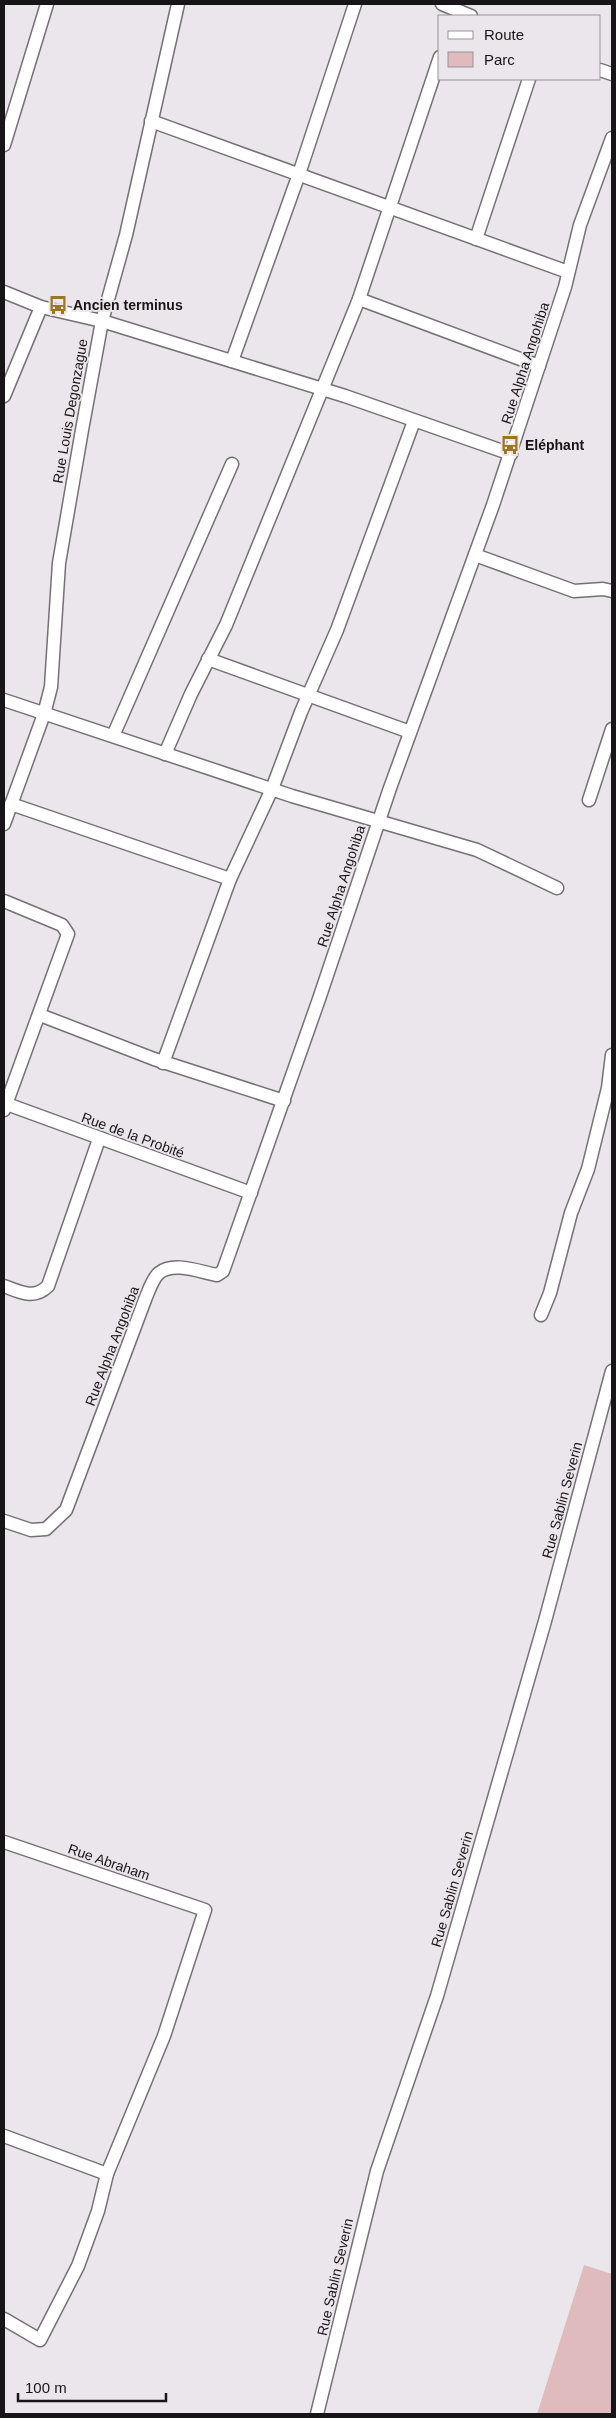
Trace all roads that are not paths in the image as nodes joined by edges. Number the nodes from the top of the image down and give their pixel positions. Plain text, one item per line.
1 (47, 4) edge
2 (178, 4) edge
3 (355, 4) edge
4 (442, 4) edge
5 (456, 10) edge
6 (469, 15) edge
7 (438, 63) edge
8 (529, 80) edge
9 (151, 121) junction
10 (612, 138) edge
11 (4, 145) edge
12 (299, 174) junction
13 (389, 208) junction
14 (476, 239) junction
15 (568, 272) junction
16 (4, 292) edge
17 (359, 299) junction
18 (41, 307) junction
19 (102, 321) junction
20 (232, 361) junction
21 (540, 366) junction
22 (320, 388) junction
23 (4, 396) edge
24 (414, 421) junction
25 (511, 454) junction
26 (232, 464) dead end
27 (475, 555) junction
28 (612, 590) edge
29 (208, 659) junction
30 (310, 695) junction
31 (4, 700) edge
32 (44, 714) junction
33 (612, 729) edge
34 (410, 732) junction
35 (113, 736) junction
36 (165, 754) junction
37 (272, 789) junction
38 (588, 800) dead end
39 (11, 804) junction
40 (378, 823) junction
41 (4, 824) edge
42 (230, 879) junction
43 (557, 888) dead end
44 (4, 901) edge
45 (40, 1015) junction
46 (612, 1055) edge
47 (164, 1063) junction
48 (284, 1101) junction
49 (4, 1106) edge
50 (99, 1138) junction
51 (251, 1193) junction
52 (4, 1286) edge
53 (541, 1315) dead end
54 (612, 1371) edge
55 (4, 1521) edge
56 (4, 1842) edge
57 (4, 2136) edge
58 (107, 2174) junction
59 (4, 2319) edge
60 (317, 2414) edge

1 - 11 street
2 - 9 street, Rue Louis Degonzague
3 - 12 street
4 - 5 street
5 - 6 street
7 - 13 street
8 - 14 street
9 - 12 street
9 - 19 street, Rue Louis Degonzague
10 - 15 street, Rue Alpha Angohiba
12 - 13 street
12 - 20 street
13 - 14 street
13 - 17 street
14 - 15 street
15 - 21 street, Rue Alpha Angohiba
16 - 18 street
17 - 21 street
17 - 22 street
18 - 19 street
18 - 23 street
19 - 20 street
19 - 32 street, Rue Louis Degonzague
20 - 22 street
21 - 25 street, Rue Alpha Angohiba
22 - 24 street
22 - 29 street
24 - 25 street
24 - 30 street
25 - 27 street, Rue Alpha Angohiba
26 - 35 street
27 - 28 street
27 - 34 street, Rue Alpha Angohiba
29 - 30 street
29 - 36 street
30 - 34 street
30 - 37 street
31 - 32 street
32 - 35 street
32 - 39 street, Rue Louis Degonzague
33 - 38 street
34 - 40 street, Rue Alpha Angohiba
35 - 36 street
36 - 37 street
37 - 40 street
37 - 42 street
39 - 41 street, Rue Louis Degonzague
39 - 42 street
40 - 43 street
40 - 48 street, Rue Alpha Angohiba
42 - 47 street
44 - 45 street
45 - 47 street
45 - 49 street
46 - 53 street
47 - 48 street
48 - 51 street, Rue Alpha Angohiba
49 - 50 street, Rue de la Probité
50 - 51 street, Rue de la Probité
50 - 52 street
51 - 55 street, Rue Alpha Angohiba
54 - 60 street, Rue Sablin Severin
56 - 58 street, Rue Abraham
57 - 58 street
58 - 59 street

